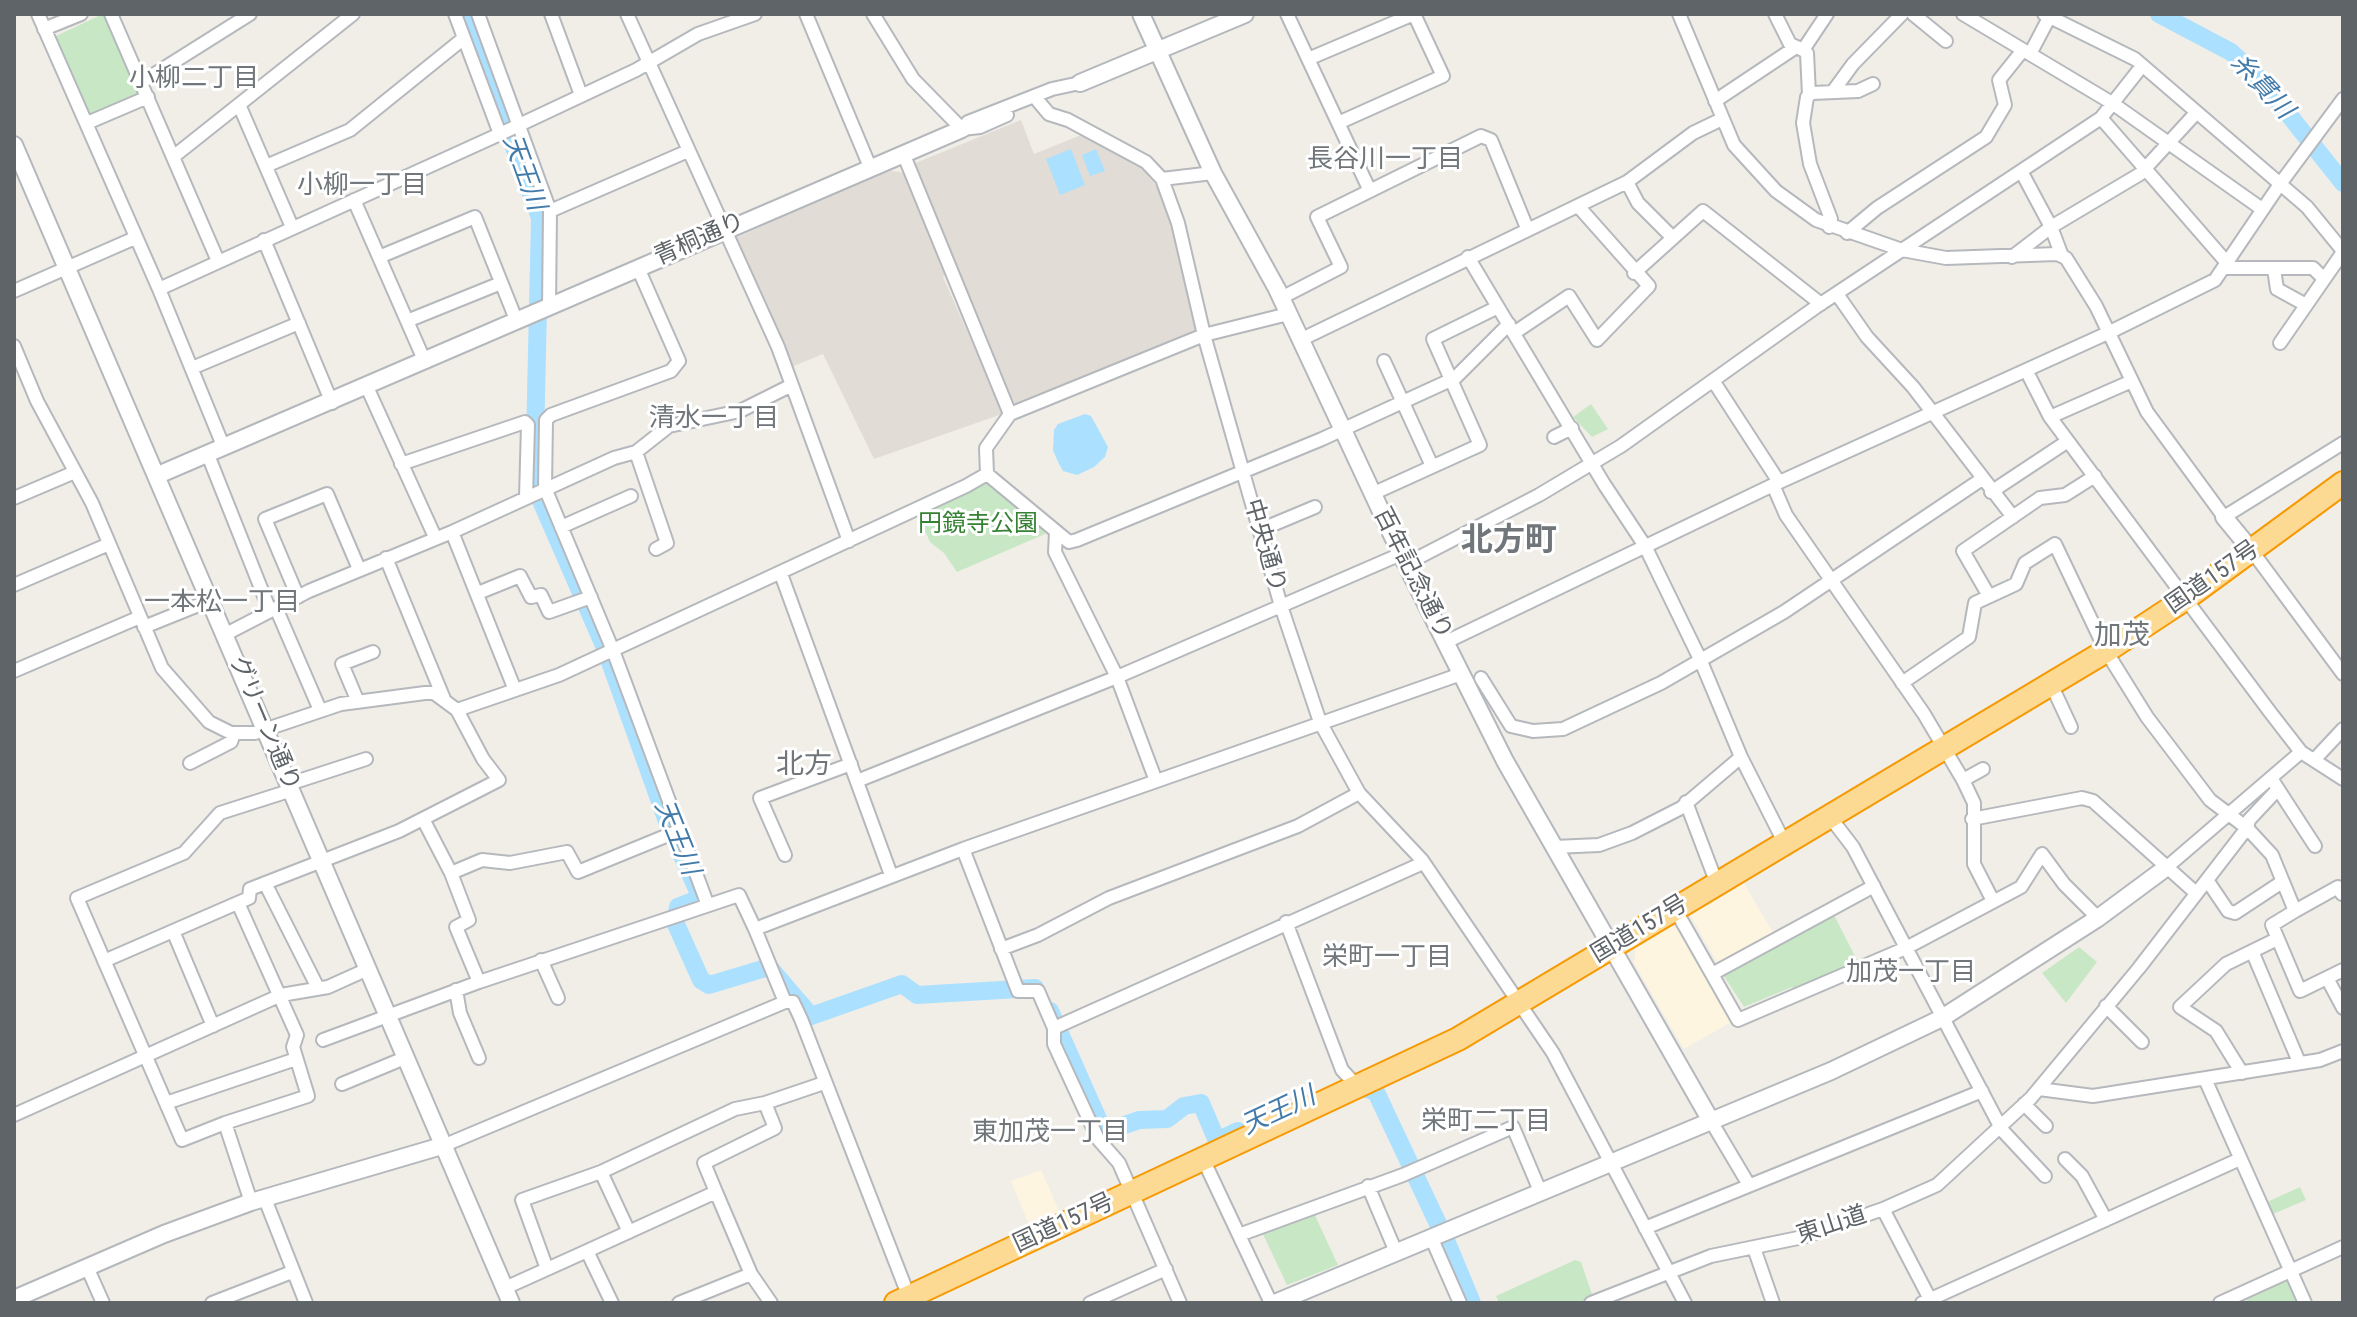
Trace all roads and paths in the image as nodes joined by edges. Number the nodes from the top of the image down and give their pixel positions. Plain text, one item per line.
1 (38, 14) edge
2 (81, 14) edge
3 (111, 14) edge
4 (250, 14) edge
5 (353, 14) edge
6 (455, 14) edge
7 (478, 14) edge
8 (551, 14) edge
9 (627, 14) edge
10 (755, 14) edge
11 (806, 14) edge
12 (873, 14) edge
13 (1141, 14) edge
14 (1245, 14) edge
15 (1287, 14) edge
16 (1414, 14) edge
17 (1775, 14) edge
18 (1827, 14) edge
19 (1902, 14) edge
20 (1913, 14) edge
21 (1963, 14) edge
22 (2048, 15) edge
23 (1685, 16) edge
24 (734, 17) edge
25 (44, 29) junction
26 (464, 38) junction
27 (1946, 41) dead end
28 (1800, 49) junction
29 (1158, 50) junction
30 (2026, 52) junction
31 (1308, 59) junction
32 (648, 62) junction
33 (2142, 66) junction
34 (142, 82) junction
35 (1080, 83) junction
36 (1873, 84) dead end
37 (1834, 90) junction
38 (581, 95) junction
39 (1809, 95) junction
40 (148, 97) junction
41 (2343, 99) edge
42 (1038, 101) junction
43 (1715, 101) junction
44 (2112, 103) junction
45 (240, 107) junction
46 (2196, 113) junction
47 (2101, 118) junction
48 (1722, 119) junction
49 (87, 123) junction
50 (1338, 123) junction
51 (519, 125) junction
52 (962, 129) junction
53 (500, 134) junction
54 (2169, 143) junction
55 (14, 145) edge
56 (688, 151) junction
57 (903, 153) junction
58 (173, 157) junction
59 (18, 163) edge
60 (266, 166) junction
61 (2144, 166) junction
62 (870, 167) junction
63 (2021, 171) junction
64 (1213, 173) junction
65 (1162, 179) junction
66 (1627, 182) junction
67 (2280, 184) junction
68 (1370, 191) junction
69 (354, 200) junction
70 (2298, 200) junction
71 (1578, 206) junction
72 (2262, 209) junction
73 (550, 211) junction
74 (292, 227) junction
75 (1829, 227) junction
76 (2051, 227) junction
77 (1527, 228) junction
78 (723, 230) junction
79 (1847, 233) junction
80 (1672, 237) junction
81 (135, 238) junction
82 (264, 240) junction
83 (2343, 245) edge
84 (1902, 250) junction
85 (2343, 252) edge
86 (2062, 256) junction
87 (379, 257) junction
88 (1468, 257) junction
89 (2012, 257) junction
90 (218, 261) junction
91 (2226, 266) junction
92 (69, 267) junction
93 (638, 268) junction
94 (2274, 269) junction
95 (1634, 273) junction
96 (2324, 279) junction
97 (501, 283) junction
98 (159, 289) junction
99 (14, 291) edge
100 (1837, 294) junction
101 (1281, 298) junction
102 (1821, 304) junction
103 (2306, 305) junction
104 (1498, 307) junction
105 (549, 308) junction
106 (1288, 314) junction
107 (407, 321) junction
108 (517, 322) junction
109 (299, 323) junction
110 (1512, 329) junction
111 (2110, 332) junction
112 (1204, 335) junction
113 (1300, 340) junction
114 (2280, 343) dead end
115 (14, 346) edge
116 (1384, 361) dead end
117 (425, 362) junction
118 (192, 368) junction
119 (2026, 370) junction
120 (1451, 380) junction
121 (2132, 381) junction
122 (1714, 382) junction
123 (792, 385) junction
124 (367, 387) junction
125 (1402, 402) junction
126 (332, 403) junction
127 (1010, 414) junction
128 (1931, 414) junction
129 (2050, 417) junction
130 (1572, 428) junction
131 (1341, 429) junction
132 (1554, 437) dead end
133 (2068, 441) junction
134 (2343, 443) edge
135 (224, 448) junction
136 (636, 452) junction
137 (208, 455) junction
138 (401, 464) junction
139 (1592, 464) junction
140 (1432, 466) junction
141 (1243, 471) junction
142 (75, 472) junction
143 (987, 474) junction
144 (158, 475) junction
145 (2095, 476) junction
146 (1982, 479) junction
147 (2343, 483) edge
148 (1776, 484) junction
149 (545, 488) junction
150 (1991, 492) junction
151 (1372, 494) junction
152 (631, 496) dead end
153 (526, 497) junction
154 (14, 498) edge
155 (1315, 507) dead end
156 (2013, 517) junction
157 (2224, 517) junction
158 (561, 527) junction
159 (1260, 530) junction
160 (452, 532) junction
161 (1056, 532) junction
162 (435, 537) junction
163 (849, 541) junction
164 (109, 544) junction
165 (1645, 546) junction
166 (656, 549) dead end
167 (2252, 551) junction
168 (386, 558) junction
169 (1403, 559) junction
170 (359, 569) junction
171 (781, 574) junction
172 (1832, 581) junction
173 (14, 585) edge
174 (478, 593) junction
175 (1989, 596) junction
176 (298, 597) junction
177 (591, 597) junction
178 (2185, 599) junction
179 (211, 600) junction
180 (1281, 606) junction
181 (273, 609) junction
182 (142, 622) junction
183 (226, 634) junction
184 (1446, 642) junction
185 (2106, 651) junction
186 (373, 652) dead end
187 (614, 653) junction
188 (1700, 659) junction
189 (14, 671) edge
190 (1461, 674) junction
191 (2343, 674) edge
192 (1117, 677) junction
193 (1481, 678) dead end
194 (1902, 683) junction
195 (2051, 684) junction
196 (515, 690) junction
197 (358, 702) junction
198 (445, 702) junction
199 (320, 710) junction
200 (457, 710) junction
201 (1320, 722) junction
202 (2071, 727) dead end
203 (2343, 729) edge
204 (266, 730) junction
205 (234, 733) junction
206 (1944, 748) junction
207 (2301, 752) junction
208 (1741, 757) junction
209 (366, 759) dead end
210 (2315, 759) junction
211 (190, 763) dead end
212 (851, 764) junction
213 (1983, 769) dead end
214 (2343, 779) edge
215 (1963, 780) junction
216 (857, 781) junction
217 (1156, 781) junction
218 (2274, 784) junction
219 (290, 787) junction
220 (1359, 793) junction
221 (1686, 802) junction
222 (2229, 814) junction
223 (1830, 817) junction
224 (423, 819) junction
225 (1972, 819) junction
226 (2247, 828) junction
227 (678, 831) junction
228 (1785, 844) junction
229 (2315, 846) dead end
230 (1554, 847) junction
231 (963, 849) junction
232 (785, 855) dead end
233 (324, 862) junction
234 (1423, 863) junction
235 (2167, 867) junction
236 (451, 873) junction
237 (891, 875) junction
238 (2207, 880) junction
239 (2282, 882) junction
240 (265, 883) junction
241 (1717, 884) junction
242 (1874, 886) junction
243 (2196, 893) junction
244 (2342, 894) edge
245 (1993, 901) junction
246 (238, 903) junction
247 (707, 903) junction
248 (1675, 909) junction
249 (2295, 911) junction
250 (2098, 918) junction
251 (1286, 922) junction
252 (755, 929) junction
253 (173, 931) junction
254 (2277, 939) junction
255 (1611, 946) junction
256 (1906, 948) junction
257 (1001, 949) junction
258 (2252, 951) junction
259 (541, 960) junction
260 (104, 961) junction
261 (368, 969) junction
262 (2343, 970) edge
263 (1712, 974) junction
264 (2327, 978) junction
265 (479, 982) junction
266 (318, 988) junction
267 (456, 990) junction
268 (281, 995) junction
269 (558, 998) dead end
270 (785, 1002) junction
271 (1519, 1003) junction
272 (2106, 1006) junction
273 (2343, 1008) edge
274 (387, 1014) junction
275 (1942, 1018) junction
276 (213, 1026) junction
277 (1054, 1028) junction
278 (323, 1040) dead end
279 (2142, 1042) dead end
280 (2343, 1051) edge
281 (407, 1057) junction
282 (146, 1058) junction
283 (479, 1058) dead end
284 (296, 1059) junction
285 (2299, 1062) junction
286 (2242, 1073) junction
287 (2205, 1079) junction
288 (824, 1083) junction
289 (342, 1084) dead end
290 (1358, 1087) junction
291 (2039, 1089) junction
292 (1982, 1091) junction
293 (166, 1103) junction
294 (765, 1103) junction
295 (2024, 1104) junction
296 (14, 1115) edge
297 (1711, 1121) junction
298 (225, 1123) junction
299 (2000, 1125) junction
300 (2046, 1126) dead end
301 (445, 1145) junction
302 (1203, 1159) junction
303 (2065, 1159) dead end
304 (2240, 1159) junction
305 (1610, 1163) junction
306 (601, 1172) junction
307 (2045, 1176) dead end
308 (1749, 1185) junction
309 (1368, 1186) junction
310 (1540, 1191) junction
311 (716, 1192) junction
312 (1132, 1192) junction
313 (258, 1200) junction
314 (1883, 1209) junction
315 (2106, 1220) junction
316 (1645, 1228) junction
317 (629, 1232) junction
318 (1239, 1235) junction
319 (1431, 1237) junction
320 (2343, 1247) edge
321 (1754, 1248) junction
322 (587, 1251) junction
323 (1396, 1252) junction
324 (87, 1267) junction
325 (547, 1269) junction
326 (1166, 1269) junction
327 (2290, 1271) junction
328 (292, 1272) junction
329 (1669, 1273) junction
330 (751, 1274) junction
331 (934, 1294) edge
332 (508, 1295) edge
333 (14, 1299) edge
334 (903, 1300) edge
335 (1928, 1302) edge
336 (103, 1303) edge
337 (212, 1303) edge
338 (306, 1303) edge
339 (612, 1303) edge
340 (679, 1303) edge
341 (771, 1303) edge
342 (1090, 1303) edge
343 (1180, 1303) edge
344 (1273, 1303) edge
345 (1460, 1303) edge
346 (1591, 1303) edge
347 (1685, 1303) edge
348 (1773, 1303) edge
349 (2220, 1303) edge
350 (2305, 1303) edge

1 - 25 street
2 - 25 street
3 - 34 street
4 - 34 street
5 - 45 street
6 - 26 street
7 - 51 street
8 - 38 street
9 - 32 street
10 - 24 street
11 - 62 street
12 - 52 street
13 - 29 street, 百年記念通り
14 - 29 street, 青桐通り
15 - 31 street
16 - 31 street
16 - 50 street
17 - 28 street
18 - 28 street
19 - 37 street
20 - 27 street
21 - 30 street
22 - 30 street
22 - 33 street
23 - 43 street
24 - 32 street
25 - 49 street
26 - 53 street
26 - 60 street
28 - 39 street
28 - 43 street
29 - 35 street, 青桐通り
29 - 64 street, 百年記念通り
30 - 44 street
30 - 79 street
31 - 50 street
32 - 38 street
32 - 56 street
33 - 44 street
33 - 46 street
34 - 40 street
35 - 42 street, 青桐通り
35 - 52 street
36 - 37 street
37 - 39 street
38 - 51 street
39 - 75 street
40 - 49 street
40 - 58 street
41 - 67 street
42 - 52 street, 青桐通り
42 - 65 street
43 - 48 street
44 - 47 street
44 - 54 street
45 - 58 street
45 - 60 street
46 - 54 street
46 - 67 street
47 - 61 street
47 - 63 street
48 - 66 street
48 - 75 street
49 - 81 street
50 - 68 street
51 - 53 street
51 - 73 street
52 - 57 street, 青桐通り
53 - 69 street
54 - 61 street
54 - 72 street
55 - 59 street, グリーン通り
56 - 73 street
56 - 78 street
57 - 62 street, 青桐通り
57 - 127 street
58 - 90 street
59 - 92 street, グリーン通り
60 - 74 street
61 - 76 street
61 - 91 street
62 - 78 street, 青桐通り
63 - 76 street
63 - 84 street
64 - 65 street
64 - 101 street, 百年記念通り
65 - 112 street, 中央通り
66 - 71 street
66 - 80 street
67 - 70 street
67 - 72 street
68 - 77 street
68 - 101 street
69 - 74 street
69 - 87 street
70 - 83 street
70 - 85 street
71 - 77 street
71 - 95 street
72 - 91 street
73 - 105 street
74 - 82 street
75 - 79 street
76 - 86 street
76 - 89 street
77 - 88 street
78 - 93 street, 青桐通り
78 - 123 street
79 - 84 street
80 - 95 street
80 - 102 street
81 - 92 street
81 - 98 street
82 - 90 street
82 - 109 street
84 - 89 street
84 - 100 street
85 - 96 street
86 - 89 street
86 - 111 street
87 - 97 street
87 - 107 street
88 - 104 street
88 - 113 street
90 - 98 street
91 - 94 street
91 - 111 street
92 - 99 street
92 - 144 street, グリーン通り
93 - 105 street, 青桐通り
93 - 149 street
94 - 96 street
94 - 103 street
95 - 110 street
96 - 103 street
97 - 107 street
97 - 108 street
98 - 118 street
100 - 102 street
100 - 128 street
101 - 106 street, 百年記念通り
102 - 122 street
103 - 114 street
104 - 110 street
104 - 120 street
105 - 108 street, 青桐通り
106 - 112 street
106 - 113 street, 百年記念通り
107 - 117 street
108 - 117 street, 青桐通り
109 - 118 street
109 - 126 street
110 - 120 street
110 - 130 street
111 - 119 street
111 - 121 street
112 - 127 street
112 - 141 street, 中央通り
113 - 131 street, 百年記念通り
115 - 142 street
116 - 125 street
117 - 124 street, 青桐通り
118 - 135 street
119 - 128 street
119 - 129 street
120 - 125 street
120 - 140 street
121 - 129 street
121 - 157 street
122 - 139 street
122 - 148 street
123 - 136 street
123 - 163 street
124 - 126 street, 青桐通り
124 - 138 street
125 - 131 street
125 - 140 street
126 - 135 street, 青桐通り
127 - 143 street
128 - 146 street
128 - 148 street
129 - 133 street
130 - 132 street
130 - 139 street
131 - 141 street
131 - 151 street, 百年記念通り
133 - 145 street
133 - 150 street
134 - 157 street
135 - 137 street, 青桐通り
136 - 149 street
136 - 166 street
137 - 144 street, 青桐通り
137 - 181 street
138 - 153 street
138 - 162 street
139 - 165 street
139 - 169 street
140 - 151 street
141 - 159 street, 中央通り
141 - 161 street
142 - 154 street
142 - 164 street
143 - 161 street
143 - 163 street
144 - 179 street, グリーン通り
145 - 156 street
145 - 178 street
146 - 150 street
146 - 172 street
147 - 167 highway, 国道157号
148 - 165 street
148 - 172 street
149 - 153 street
149 - 158 street
150 - 156 street
151 - 169 street, 百年記念通り
152 - 158 street
153 - 160 street
155 - 159 street
156 - 175 street
157 - 167 street
158 - 177 street
159 - 180 street, 中央通り
160 - 162 street
160 - 174 street
161 - 192 street
162 - 168 street
163 - 171 street
164 - 173 street
164 - 182 street
165 - 184 street
165 - 188 street
167 - 178 highway, 国道157号
167 - 191 street
168 - 170 street
168 - 198 street
169 - 180 street
169 - 184 street, 百年記念通り
170 - 176 street
170 - 176 street
171 - 187 street
171 - 212 street
172 - 188 street
172 - 194 street
174 - 177 street
174 - 196 street
175 - 185 street
175 - 194 street
176 - 181 street
177 - 187 street
178 - 185 highway, 国道157号
178 - 207 street
179 - 182 street
179 - 183 street, グリーン通り
180 - 192 street
180 - 201 street, 中央通り
181 - 183 street
181 - 199 street
182 - 189 street
182 - 205 street
183 - 204 street, グリーン通り
184 - 190 street, 百年記念通り
185 - 195 highway, 国道157号
185 - 222 street
186 - 197 street
187 - 196 street
187 - 227 street
188 - 193 street
188 - 208 street
190 - 201 street
190 - 230 street, 百年記念通り
192 - 216 street
192 - 217 street
194 - 206 street
195 - 202 street
195 - 206 highway, 国道157号
196 - 200 street
197 - 198 street
197 - 199 street
198 - 200 street
199 - 204 street
200 - 224 street
201 - 217 street
201 - 220 street, 中央通り
203 - 210 street
204 - 205 street
204 - 219 street, グリーン通り
205 - 211 street
206 - 215 street
206 - 223 highway, 国道157号
207 - 210 street
207 - 218 street
208 - 221 street
208 - 228 street
209 - 219 street
210 - 214 street
212 - 216 street
212 - 232 street
213 - 215 street
215 - 225 street
216 - 237 street
217 - 231 street
218 - 222 street
218 - 226 street, 東山道
218 - 229 street
219 - 233 street, グリーン通り
219 - 260 street
220 - 234 street, 中央通り
220 - 257 street
221 - 230 street
221 - 241 street
222 - 226 street
222 - 235 street
223 - 228 highway, 国道157号
223 - 242 street
224 - 233 street
224 - 236 street
225 - 235 street
225 - 245 street
226 - 238 street, 東山道
226 - 239 street
227 - 236 street
227 - 247 street
228 - 241 highway, 国道157号
230 - 255 street, 百年記念通り
231 - 237 street
231 - 257 street
233 - 240 street
233 - 261 street, グリーン通り
234 - 251 street
234 - 271 street, 中央通り
235 - 243 street
235 - 250 street
236 - 265 street
237 - 252 street
238 - 239 street
238 - 243 street, 東山道
239 - 249 street
240 - 246 street
240 - 266 street
241 - 248 highway, 国道157号
242 - 256 street
242 - 263 street
243 - 272 street, 東山道
244 - 249 street
245 - 250 street
245 - 256 street
246 - 253 street
246 - 268 street
247 - 252 street
247 - 259 street
248 - 255 highway, 国道157号
248 - 263 street
249 - 254 street
250 - 275 street
251 - 277 street
251 - 290 street
252 - 270 street
253 - 260 street
253 - 276 street
254 - 258 street
254 - 264 street
255 - 271 highway, 国道157号
255 - 297 street, 百年記念通り
256 - 263 street
256 - 275 street
257 - 277 street
258 - 285 street
258 - 286 street
259 - 265 street
259 - 269 street
260 - 282 street
261 - 266 street
261 - 274 street, グリーン通り
262 - 264 street
264 - 273 street
265 - 267 street
266 - 268 street
267 - 274 street
267 - 283 street
268 - 276 street
268 - 284 street
270 - 288 street
270 - 301 street
271 - 290 highway, 国道157号
271 - 305 street, 中央通り
272 - 279 street
272 - 291 street, 東山道
274 - 278 street
274 - 281 street, グリーン通り
275 - 292 street
275 - 297 street
276 - 282 street
277 - 312 street
280 - 285 street
281 - 289 street
281 - 301 street, グリーン通り
282 - 293 street
282 - 296 street
284 - 293 street
284 - 298 street
285 - 286 street
286 - 287 street
287 - 291 street
287 - 304 street
288 - 294 street
288 - 334 street
290 - 302 highway, 国道157号
291 - 295 street, 東山道
292 - 299 street
292 - 308 street
293 - 298 street
294 - 306 street
294 - 311 street
295 - 299 street, 東山道
295 - 300 street
297 - 305 street
297 - 308 street
298 - 313 street
299 - 307 street
299 - 314 street, 東山道
301 - 313 street
301 - 332 street, グリーン通り
302 - 312 highway, 国道157号
302 - 318 street
303 - 315 street
304 - 315 street
304 - 327 street
305 - 310 street
305 - 316 street, 中央通り
306 - 317 street
306 - 325 street
308 - 316 street
309 - 310 street
309 - 318 street
309 - 323 street
310 - 319 street
311 - 317 street
311 - 330 street
312 - 326 street
312 - 331 highway, 国道157号
313 - 324 street
313 - 328 street
314 - 321 street, 東山道
314 - 335 street
315 - 335 street
316 - 329 street, 中央通り
317 - 322 street
318 - 344 street
319 - 323 street
319 - 345 street
320 - 327 street
321 - 329 street, 東山道
321 - 348 street
322 - 325 street
322 - 339 street
323 - 344 street
324 - 333 street
324 - 336 street
325 - 332 street
326 - 342 street
326 - 343 street
327 - 349 street
327 - 350 street
328 - 337 street
328 - 338 street
329 - 346 street, 東山道
329 - 347 street, 中央通り
330 - 340 street
330 - 341 street
331 - 334 highway, 国道157号

